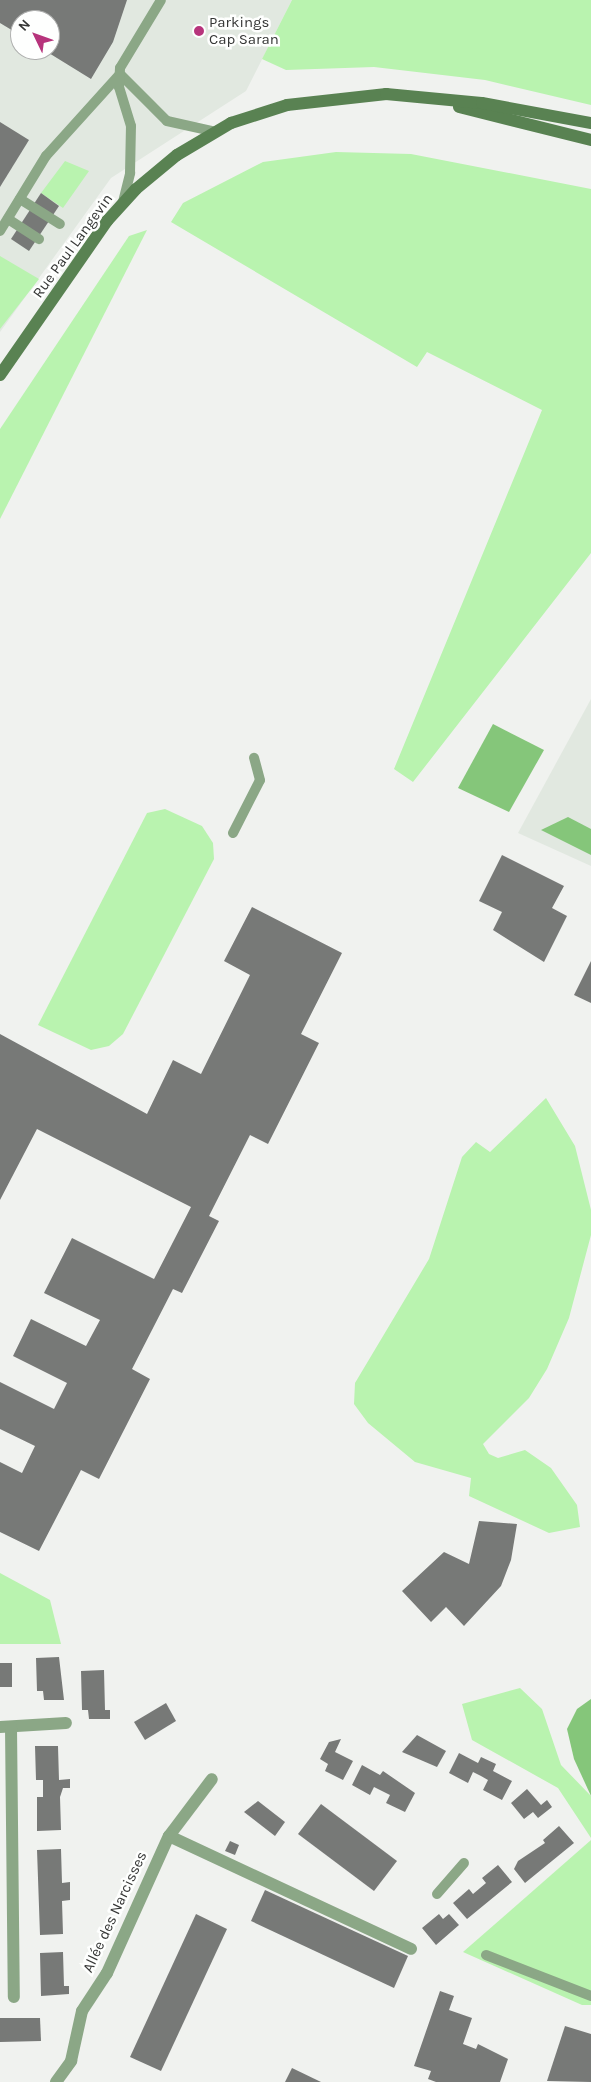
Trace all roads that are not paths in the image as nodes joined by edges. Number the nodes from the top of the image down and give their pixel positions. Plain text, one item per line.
1 (162, 0) edge
2 (120, 74) junction
3 (444, 102) junction
4 (591, 123) edge
5 (216, 132) junction
6 (591, 140) edge
7 (20, 199) junction
8 (123, 204) junction
9 (8, 219) junction
10 (60, 224) dead end
11 (0, 232) edge
12 (39, 239) dead end
13 (0, 375) edge
14 (254, 758) dead end
15 (233, 833) dead end
16 (66, 1723) dead end
17 (6, 1727) edge
18 (212, 1779) dead end
19 (169, 1836) junction
20 (464, 1863) dead end
21 (437, 1894) dead end
22 (411, 1949) dead end
23 (486, 1956) dead end
24 (591, 1996) edge
25 (14, 1997) dead end
26 (56, 2082) edge

1 - 2 lane
2 - 5 lane
2 - 7 lane
2 - 8 lane
3 - 4 main road, Rue Paul Langevin
3 - 5 main road, Rue Paul Langevin
3 - 6 main road, Rue Paul Langevin
5 - 8 main road, Rue Paul Langevin
7 - 9 lane
7 - 10 lane
8 - 13 main road, Rue Paul Langevin
9 - 11 lane
9 - 12 lane
14 - 15 lane
16 - 17 street
17 - 25 street
18 - 19 street, Allée des Narcisses
19 - 22 street
19 - 26 street, Allée des Narcisses
20 - 21 lane
23 - 24 lane

